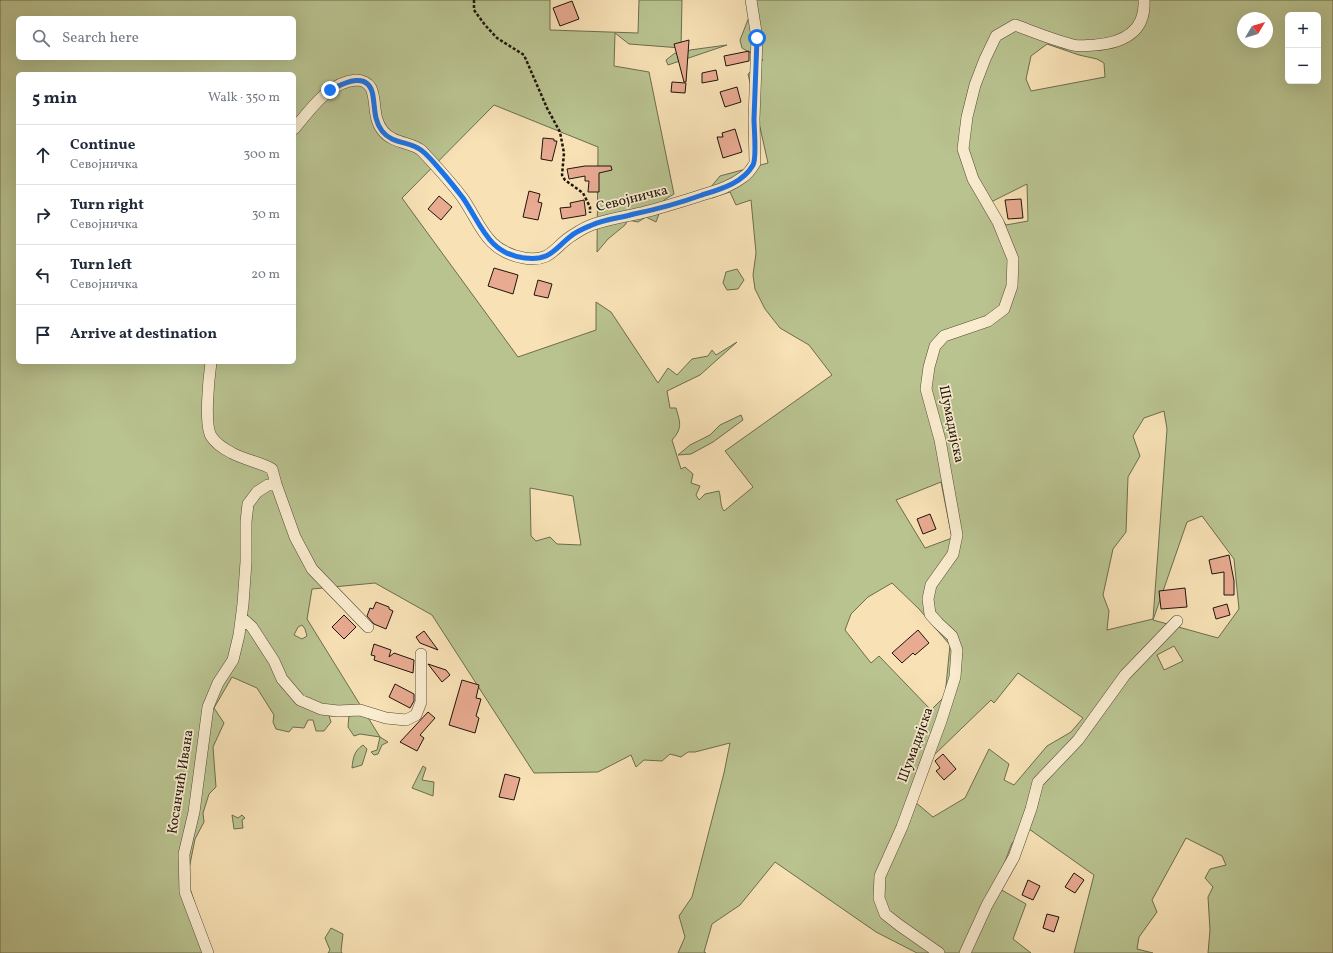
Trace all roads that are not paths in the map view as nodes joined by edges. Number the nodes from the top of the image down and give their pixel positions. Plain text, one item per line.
1 (751, 0) edge
2 (1144, 0) edge
3 (296, 127) edge
4 (211, 364) edge
5 (276, 484) junction
6 (242, 618) junction
7 (1177, 621) dead end
8 (368, 627) dead end
9 (421, 654) dead end
10 (208, 953) edge
11 (939, 953) edge
12 (965, 953) edge

1 - 3 street, Севојничка
2 - 11 street, Шумадијска
4 - 5 street
5 - 6 street, Косанчић Ивана
5 - 8 street
6 - 9 street
6 - 10 street, Косанчић Ивана
7 - 12 street

